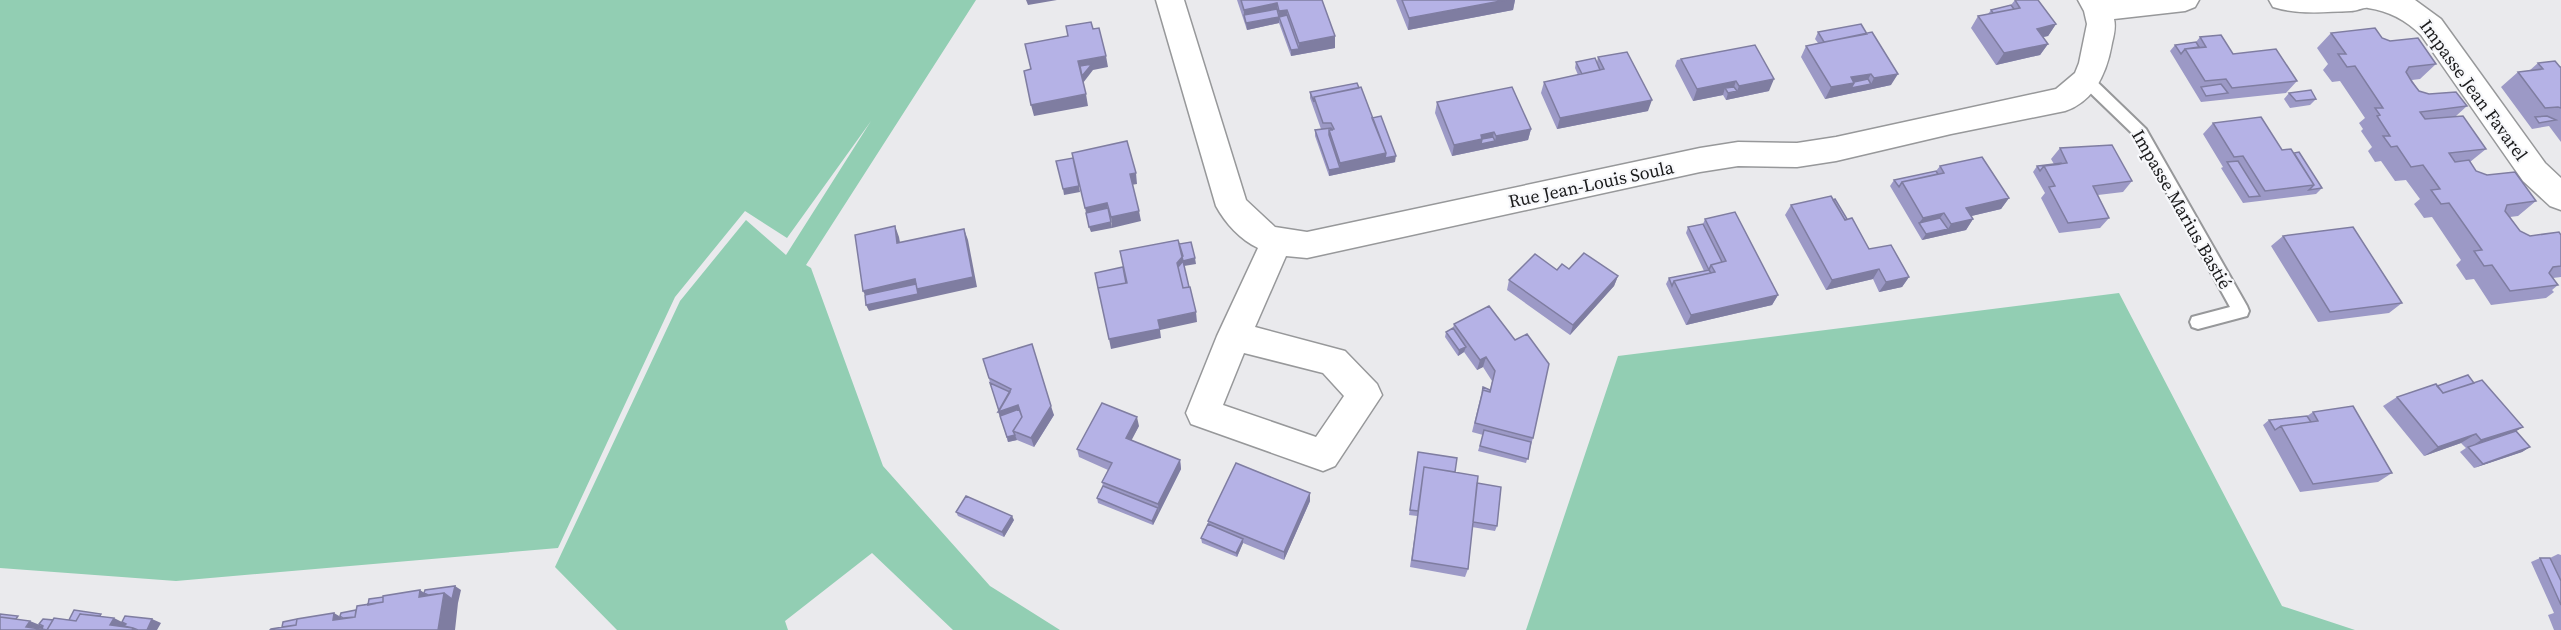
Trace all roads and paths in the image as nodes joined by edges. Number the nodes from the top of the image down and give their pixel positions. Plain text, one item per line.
1 (1170, 0) edge
2 (2185, 0) edge
3 (2283, 0) edge
4 (2356, 0) edge
5 (2377, 0) edge
6 (2095, 5) edge
7 (2086, 80) junction
8 (2561, 197) edge
9 (1276, 243) junction
10 (2198, 322) dead end
11 (1234, 336) junction

1 - 9 street, Rue Jean-Louis Soula
2 - 6 street
3 - 4 street
5 - 8 street, Impasse Jean Favarel
6 - 7 street, Rue Jean-Louis Soula
7 - 9 street, Rue Jean-Louis Soula
7 - 10 lane, Impasse Marius Bastié
9 - 11 street
11 - 11 street

